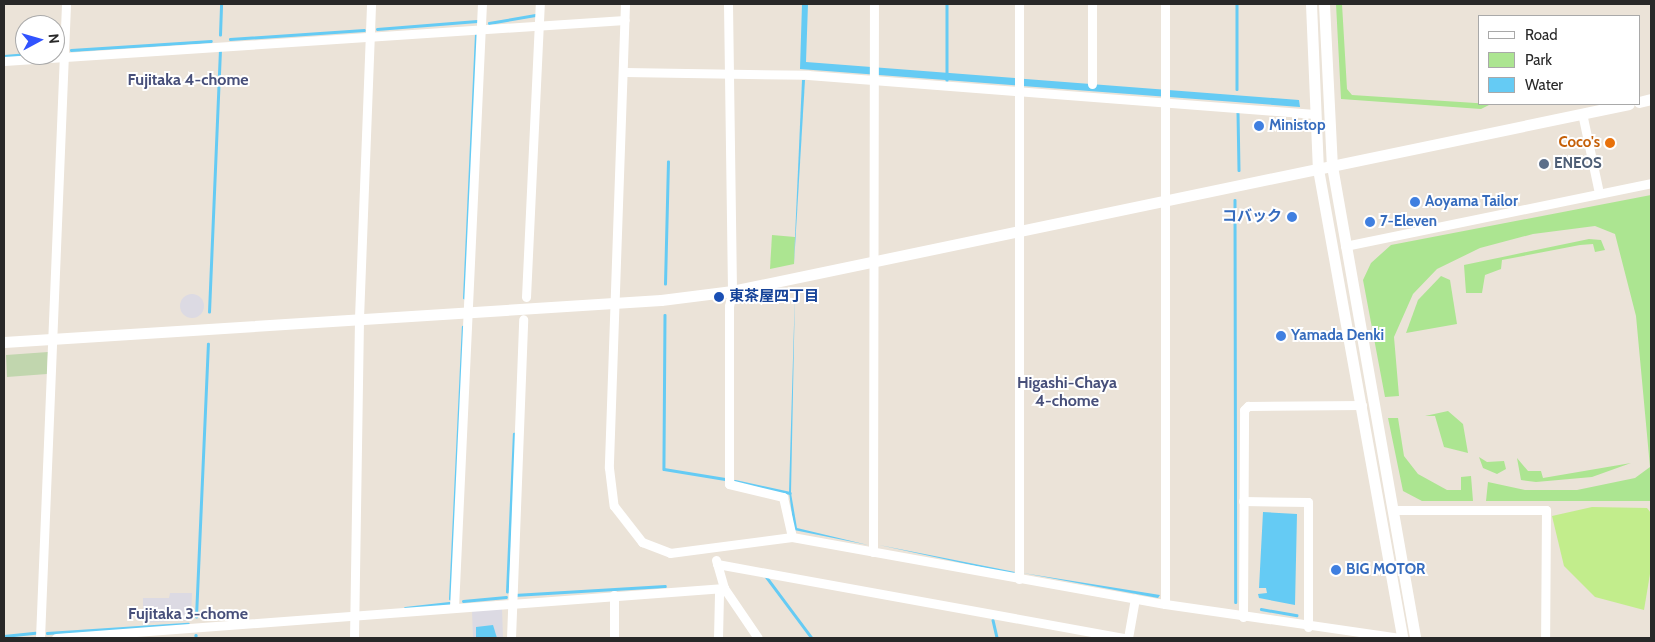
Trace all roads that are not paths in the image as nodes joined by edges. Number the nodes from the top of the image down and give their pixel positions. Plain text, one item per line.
1 (66, 4) edge
2 (371, 4) edge
3 (482, 4) edge
4 (540, 4) edge
5 (625, 4) edge
6 (728, 4) edge
7 (874, 4) edge
8 (1019, 4) edge
9 (1092, 4) edge
10 (1164, 4) edge
11 (1311, 4) edge
12 (1324, 4) edge
13 (625, 20) junction
14 (539, 25) junction
15 (481, 29) junction
16 (65, 31) edge
17 (370, 36) junction
18 (65, 58) edge
19 (64, 65) edge
20 (625, 72) junction
21 (728, 73) junction
22 (873, 78) junction
23 (1092, 84) dead end
24 (1019, 85) junction
25 (1164, 100) junction
26 (1624, 105) edge
27 (1582, 113) junction
28 (1315, 114) junction
29 (1332, 166) junction
30 (1318, 169) junction
31 (1651, 183) edge
32 (1599, 193) junction
33 (1164, 200) junction
34 (1020, 231) junction
35 (1345, 246) junction
36 (875, 260) junction
37 (732, 291) junction
38 (526, 297) dead end
39 (615, 302) junction
40 (468, 312) junction
41 (359, 318) junction
42 (523, 319) dead end
43 (53, 339) junction
44 (4, 342) edge
45 (1362, 405) junction
46 (1243, 502) junction
47 (1392, 510) junction
48 (792, 537) junction
49 (713, 551) junction
50 (873, 552) junction
51 (718, 564) junction
52 (1019, 579) junction
53 (724, 588) junction
54 (614, 595) junction
55 (1135, 599) junction
56 (510, 602) junction
57 (1165, 604) junction
58 (454, 608) junction
59 (354, 617) junction
60 (1243, 617) junction
61 (1308, 627) junction
62 (40, 638) edge
63 (56, 638) edge
64 (354, 638) edge
65 (511, 638) edge
66 (614, 638) edge
67 (718, 638) edge
68 (758, 638) edge
69 (1123, 638) edge
70 (1128, 638) edge
71 (1402, 638) edge
72 (1406, 638) edge
73 (1415, 638) edge
74 (1545, 638) edge

1 - 16 street
2 - 17 street
3 - 15 street
4 - 14 street
5 - 13 street
6 - 21 street
7 - 22 street
8 - 24 street
9 - 23 street
10 - 25 street
11 - 28 street
12 - 29 street
13 - 14 street
13 - 20 street
14 - 15 street
14 - 38 street
15 - 17 street
15 - 40 street
17 - 18 street
17 - 41 street
19 - 43 street
20 - 21 street
20 - 39 street
21 - 22 street
21 - 37 street
22 - 24 street
22 - 36 street
24 - 25 street
24 - 34 street
25 - 28 street
25 - 33 street
26 - 27 street
27 - 29 street
27 - 32 street
28 - 30 street
29 - 30 street
29 - 35 street
30 - 33 street
30 - 45 street
31 - 32 street
32 - 35 street
33 - 34 street
33 - 57 street
34 - 36 street
34 - 52 street
35 - 47 street
36 - 37 street
36 - 50 street
37 - 39 street
37 - 48 street
39 - 40 street
39 - 49 street
40 - 41 street
40 - 58 street
41 - 43 street
41 - 59 street
42 - 56 street
43 - 44 street
43 - 62 street
45 - 46 street
45 - 71 street
46 - 60 street
46 - 61 street
47 - 73 street
47 - 74 street
48 - 49 street
48 - 50 street
49 - 51 street
50 - 52 street
51 - 53 street
51 - 69 street
52 - 55 street
53 - 54 street
53 - 67 street
53 - 68 street
54 - 56 street
54 - 66 street
55 - 57 street
55 - 70 street
56 - 58 street
56 - 65 street
57 - 60 street
58 - 59 street
59 - 63 street
59 - 64 street
60 - 61 street
61 - 71 street
71 - 72 street

